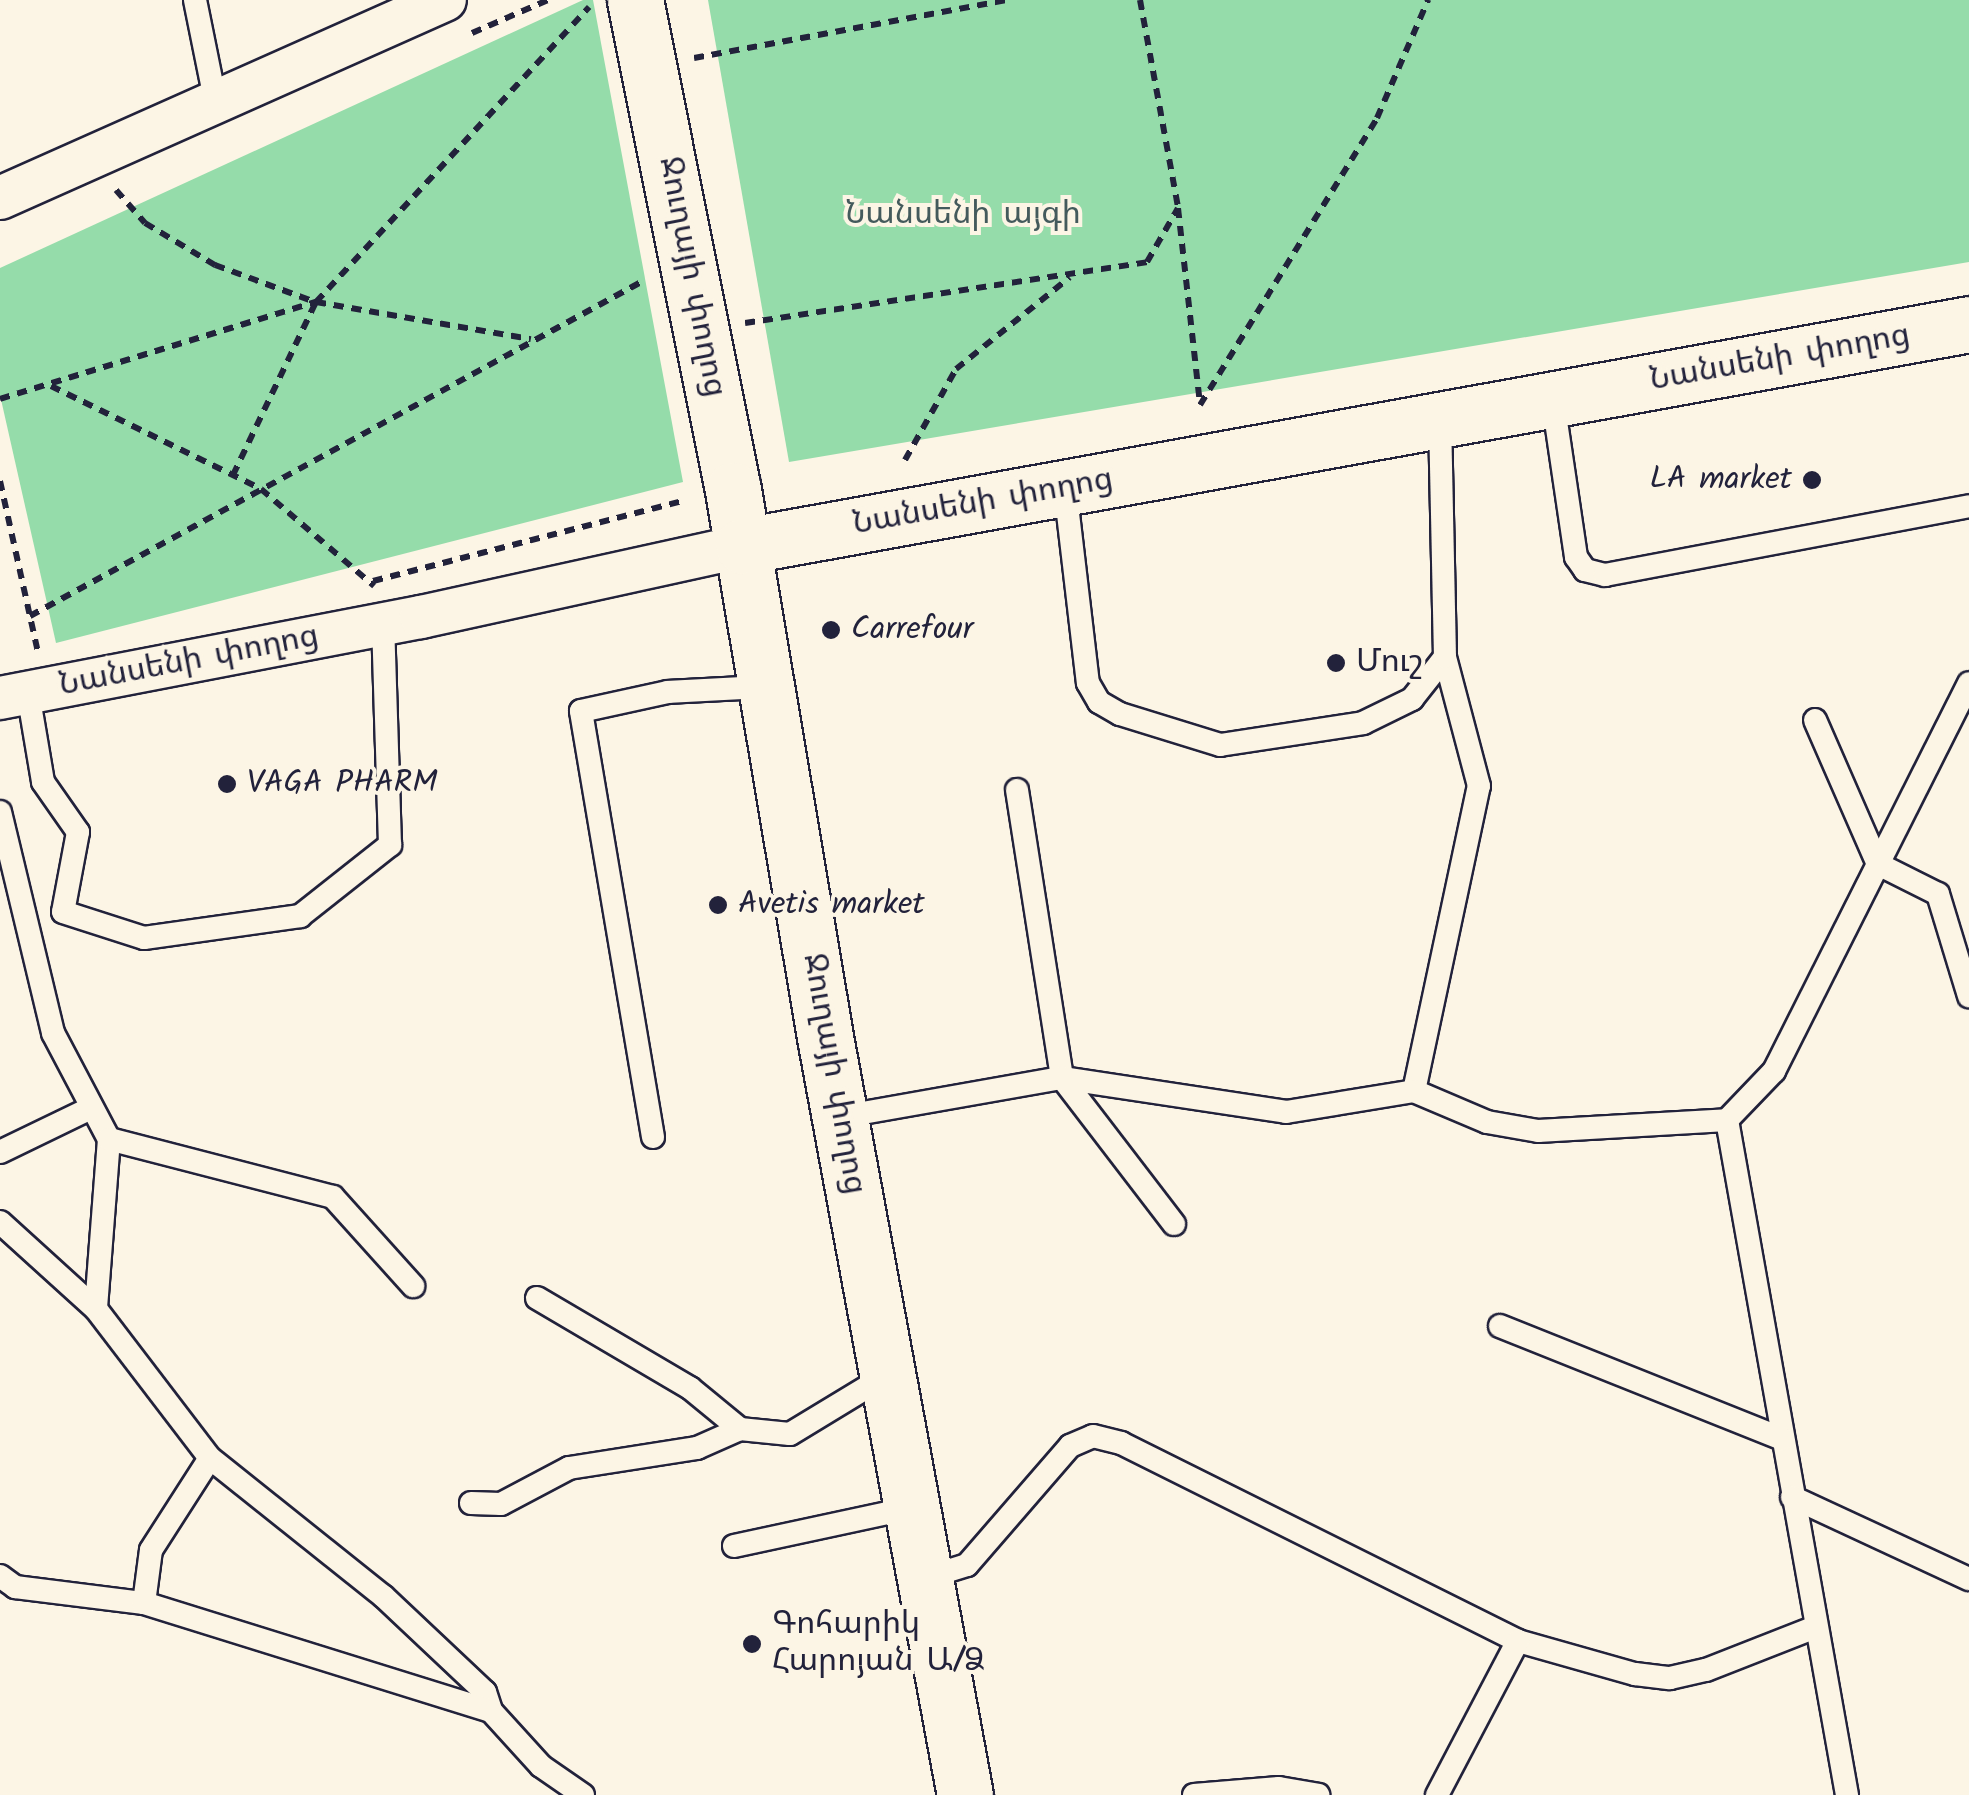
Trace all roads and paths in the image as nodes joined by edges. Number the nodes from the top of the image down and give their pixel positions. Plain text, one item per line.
1 (194, 0) edge
2 (445, 0) edge
3 (595, 0) edge
4 (635, 0) edge
5 (1008, 0) edge
6 (1140, 0) edge
7 (1428, 0) edge
8 (694, 58) dead end
9 (216, 104) junction
10 (117, 191) dead end
11 (0, 198) edge
12 (1178, 208) junction
13 (1080, 272) junction
14 (648, 278) dead end
15 (316, 302) junction
16 (744, 323) dead end
17 (1969, 324) edge
18 (532, 340) junction
19 (50, 386) junction
20 (0, 399) edge
21 (1553, 401) junction
22 (1440, 424) junction
23 (905, 460) dead end
24 (233, 475) junction
25 (0, 481) edge
26 (1065, 488) junction
27 (262, 489) junction
28 (686, 500) dead end
29 (1969, 506) edge
30 (742, 546) junction
31 (369, 582) junction
32 (350, 587) dead end
33 (30, 616) junction
34 (402, 621) junction
35 (1445, 657) junction
36 (1969, 683) edge
37 (23, 686) edge
38 (769, 686) junction
39 (1815, 720) dead end
40 (1017, 790) dead end
41 (0, 812) edge
42 (1878, 864) junction
43 (1969, 996) edge
44 (1062, 1078) junction
45 (1414, 1091) junction
46 (90, 1109) junction
47 (840, 1118) junction
48 (1727, 1120) junction
49 (653, 1137) dead end
50 (109, 1139) junction
51 (0, 1152) edge
52 (0, 1222) edge
53 (1174, 1224) dead end
54 (413, 1286) dead end
55 (537, 1298) dead end
56 (96, 1309) junction
57 (1500, 1326) dead end
58 (887, 1375) junction
59 (740, 1429) junction
60 (1782, 1439) junction
61 (210, 1458) junction
62 (1792, 1497) junction
63 (471, 1503) dead end
64 (912, 1508) junction
65 (734, 1546) dead end
66 (0, 1576) edge
67 (925, 1578) junction
68 (1969, 1579) edge
69 (144, 1603) junction
70 (1813, 1628) junction
71 (1518, 1640) junction
72 (491, 1711) junction
73 (1852, 1792) edge
74 (583, 1795) edge
75 (965, 1795) edge
76 (1194, 1795) edge
77 (1318, 1795) edge
78 (1437, 1795) edge

1 - 9 lane
2 - 9 street
3 - 15 path
4 - 30 street, Ջուղայի փողոց
5 - 8 path
6 - 12 path
7 - 12 path
9 - 11 street
10 - 15 path
12 - 13 path
13 - 16 path
13 - 23 path
14 - 18 path
15 - 18 path
15 - 19 path
15 - 24 path
17 - 21 street, Նանսենի փողոց
18 - 27 path
19 - 20 path
19 - 24 path
21 - 22 street, Նանսենի փողոց
21 - 29 lane
22 - 26 street, Նանսենի փողոց
22 - 35 lane
24 - 27 path
25 - 33 path
26 - 30 street, Նանսենի փողոց
26 - 35 lane
27 - 31 path
27 - 33 path
28 - 31 path
30 - 34 street, Նանսենի փողոց
30 - 38 street, Ջուղայի փողոց
31 - 32 path
31 - 34 path
33 - 37 path
34 - 37 street, Նանսենի փողոց
34 - 37 lane
35 - 45 lane
36 - 42 lane
38 - 47 street, Ջուղայի փողոց
38 - 49 lane
39 - 42 lane
40 - 44 lane
41 - 46 lane
42 - 43 lane
42 - 48 lane
44 - 45 lane
44 - 47 lane
44 - 53 lane
45 - 48 lane
46 - 50 lane
46 - 51 lane
47 - 58 street, Ջուղայի փողոց
48 - 60 lane
50 - 54 lane
50 - 56 lane
52 - 56 lane
55 - 59 lane
56 - 61 lane
57 - 60 lane
58 - 59 lane
58 - 64 street, Ջուղայի փողոց
59 - 63 lane
60 - 62 lane
61 - 69 lane
61 - 72 lane
62 - 68 lane
62 - 70 lane
64 - 65 lane
64 - 67 street, Ջուղայի փողոց
66 - 69 lane
67 - 71 lane
67 - 75 street, Ջուղայի փողոց
69 - 72 lane
70 - 71 lane
70 - 73 lane
71 - 78 lane
72 - 74 lane
76 - 77 lane

